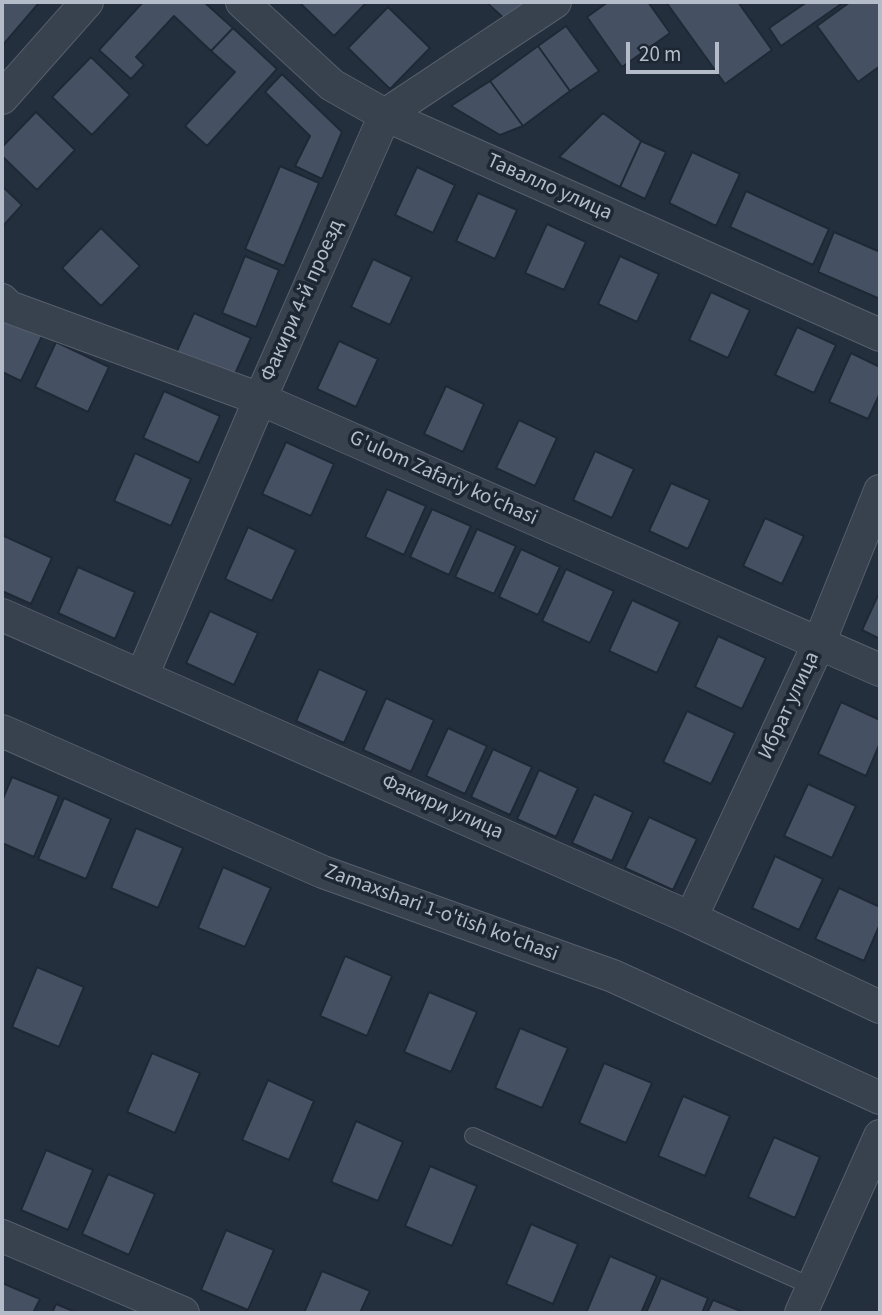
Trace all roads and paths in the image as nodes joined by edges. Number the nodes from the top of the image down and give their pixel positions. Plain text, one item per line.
1 (87, 2) edge
2 (243, 2) edge
3 (555, 2) edge
4 (2, 98) edge
5 (385, 115) junction
6 (2, 300) edge
7 (880, 335) edge
8 (260, 399) junction
9 (880, 491) edge
10 (2, 615) edge
11 (819, 643) junction
12 (880, 670) edge
13 (142, 676) junction
14 (2, 731) edge
15 (691, 918) junction
16 (880, 1007) edge
17 (880, 1098) edge
18 (472, 1136) dead end
19 (880, 1136) edge
20 (2, 1236) edge
21 (807, 1300) edge
22 (146, 1306) edge
23 (183, 1313) edge

1 - 4 street
2 - 5 street, Тавалло улица
3 - 5 street
5 - 7 street, Тавалло улица
5 - 8 street, Факири 4-й проезд
6 - 8 street, G'ulom Zafariy ko'chasi
8 - 11 street, G'ulom Zafariy ko'chasi
8 - 13 street, Факири 4-й проезд
9 - 11 street, Ибрат улица
10 - 13 street, Факири улица
11 - 12 street, G'ulom Zafariy ko'chasi
11 - 15 street, Ибрат улица
13 - 15 street, Факири улица
14 - 17 street, Zamaxshari 1-o'tish ko'chasi
15 - 16 street, Факири улица
18 - 21 lane
19 - 21 street
20 - 22 street
22 - 23 street

